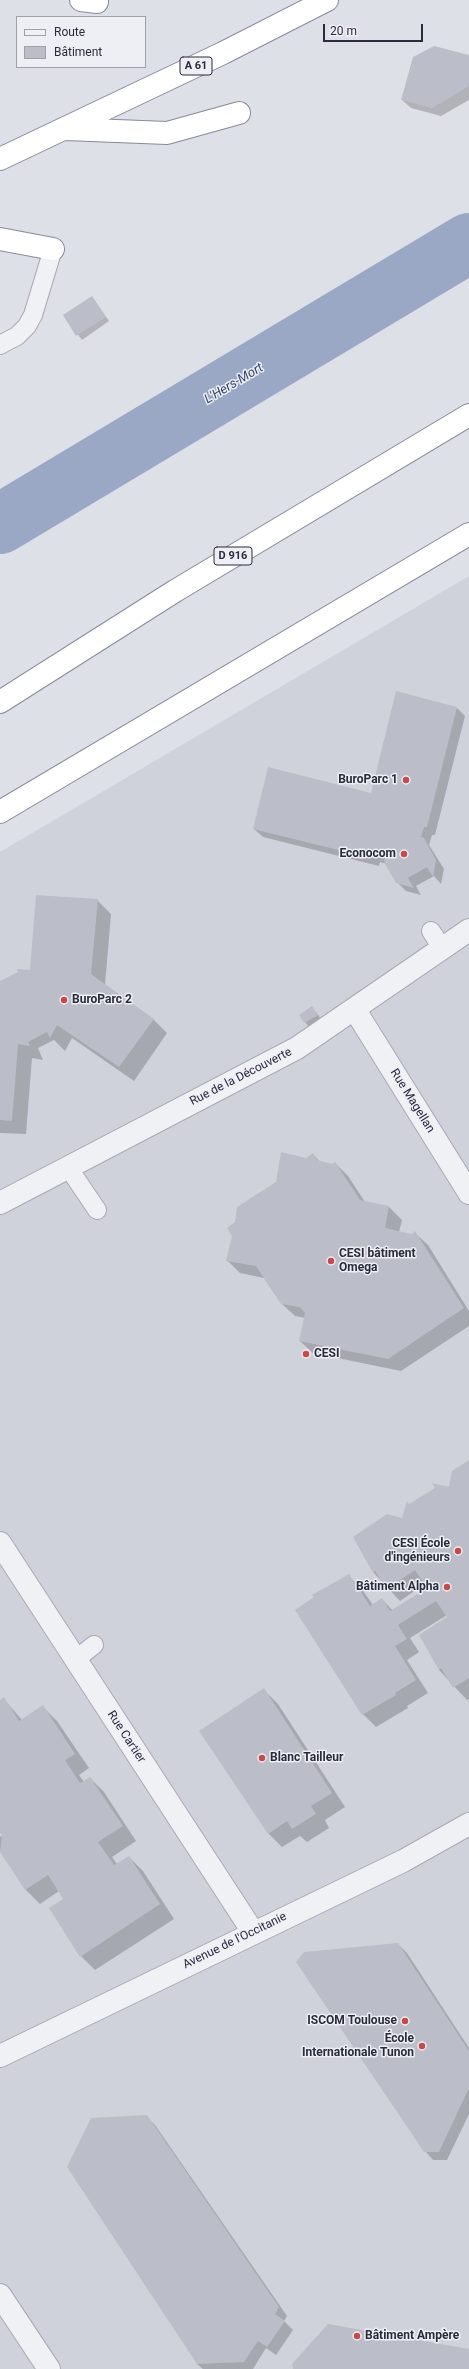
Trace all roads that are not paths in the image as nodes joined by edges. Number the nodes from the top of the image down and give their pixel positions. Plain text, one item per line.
1 (326, 0) edge
2 (240, 112) dead end
3 (63, 128) junction
4 (0, 159) edge
5 (0, 239) edge
6 (52, 249) joint
7 (0, 345) edge
8 (469, 415) edge
9 (469, 534) edge
10 (0, 702) edge
11 (0, 812) edge
12 (469, 930) edge
13 (355, 1010) junction
14 (68, 1167) junction
15 (469, 1193) edge
16 (0, 1203) edge
17 (97, 1210) dead end
18 (0, 1543) edge
19 (94, 1645) dead end
20 (76, 1659) junction
21 (469, 1824) edge
22 (253, 1932) junction
23 (0, 2056) edge
24 (0, 2295) edge
25 (49, 2369) edge

1 - 3 highway, A 61
2 - 3 highway
3 - 4 highway, A 61
5 - 6 highway
6 - 7 lane
8 - 10 highway, D 916
9 - 11 highway
12 - 13 street, Rue de la Découverte
13 - 14 street, Rue de la Découverte
13 - 15 street, Rue Magellan
14 - 16 street, Rue de la Découverte
14 - 17 lane
18 - 20 street, Rue Cartier
19 - 20 lane
20 - 22 street, Rue Cartier
21 - 22 street, Avenue de l'Occitanie
22 - 23 street, Avenue de l'Occitanie
24 - 25 street

